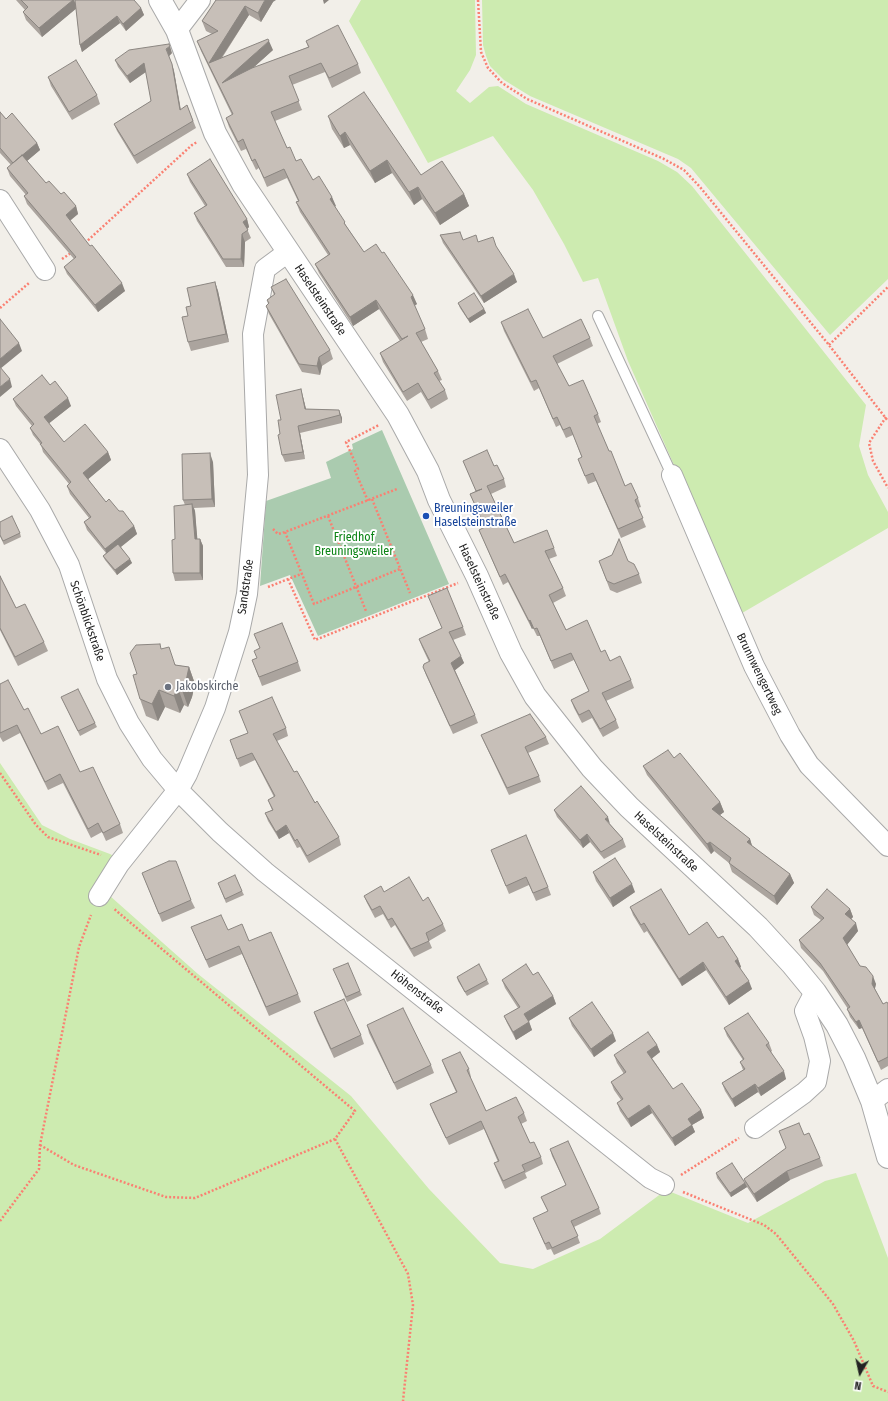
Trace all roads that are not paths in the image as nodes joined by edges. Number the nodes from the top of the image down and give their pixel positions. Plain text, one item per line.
1 (160, 0) edge
2 (200, 0) edge
3 (177, 30) junction
4 (0, 200) edge
5 (288, 252) junction
6 (45, 270) road end
7 (598, 316) dead end
8 (0, 449) edge
9 (672, 475) joint
10 (178, 790) junction
11 (888, 846) edge
12 (99, 896) road end
13 (814, 992) junction
14 (880, 1095) edge
15 (755, 1128) road end
16 (888, 1157) edge
17 (664, 1185) road end

1 - 3 street, Haselsteinstraße
2 - 3 street
3 - 5 street, Haselsteinstraße
4 - 6 street
5 - 10 street, Sandstraße
5 - 13 street, Haselsteinstraße
7 - 9 lane
8 - 10 street, Schönblickstraße
9 - 11 street, Brunnwengertweg
10 - 12 street, Sandstraße
10 - 17 street, Höhenstraße
13 - 14 street, Haselsteinstraße
13 - 15 street
14 - 16 street, Haselsteinstraße

